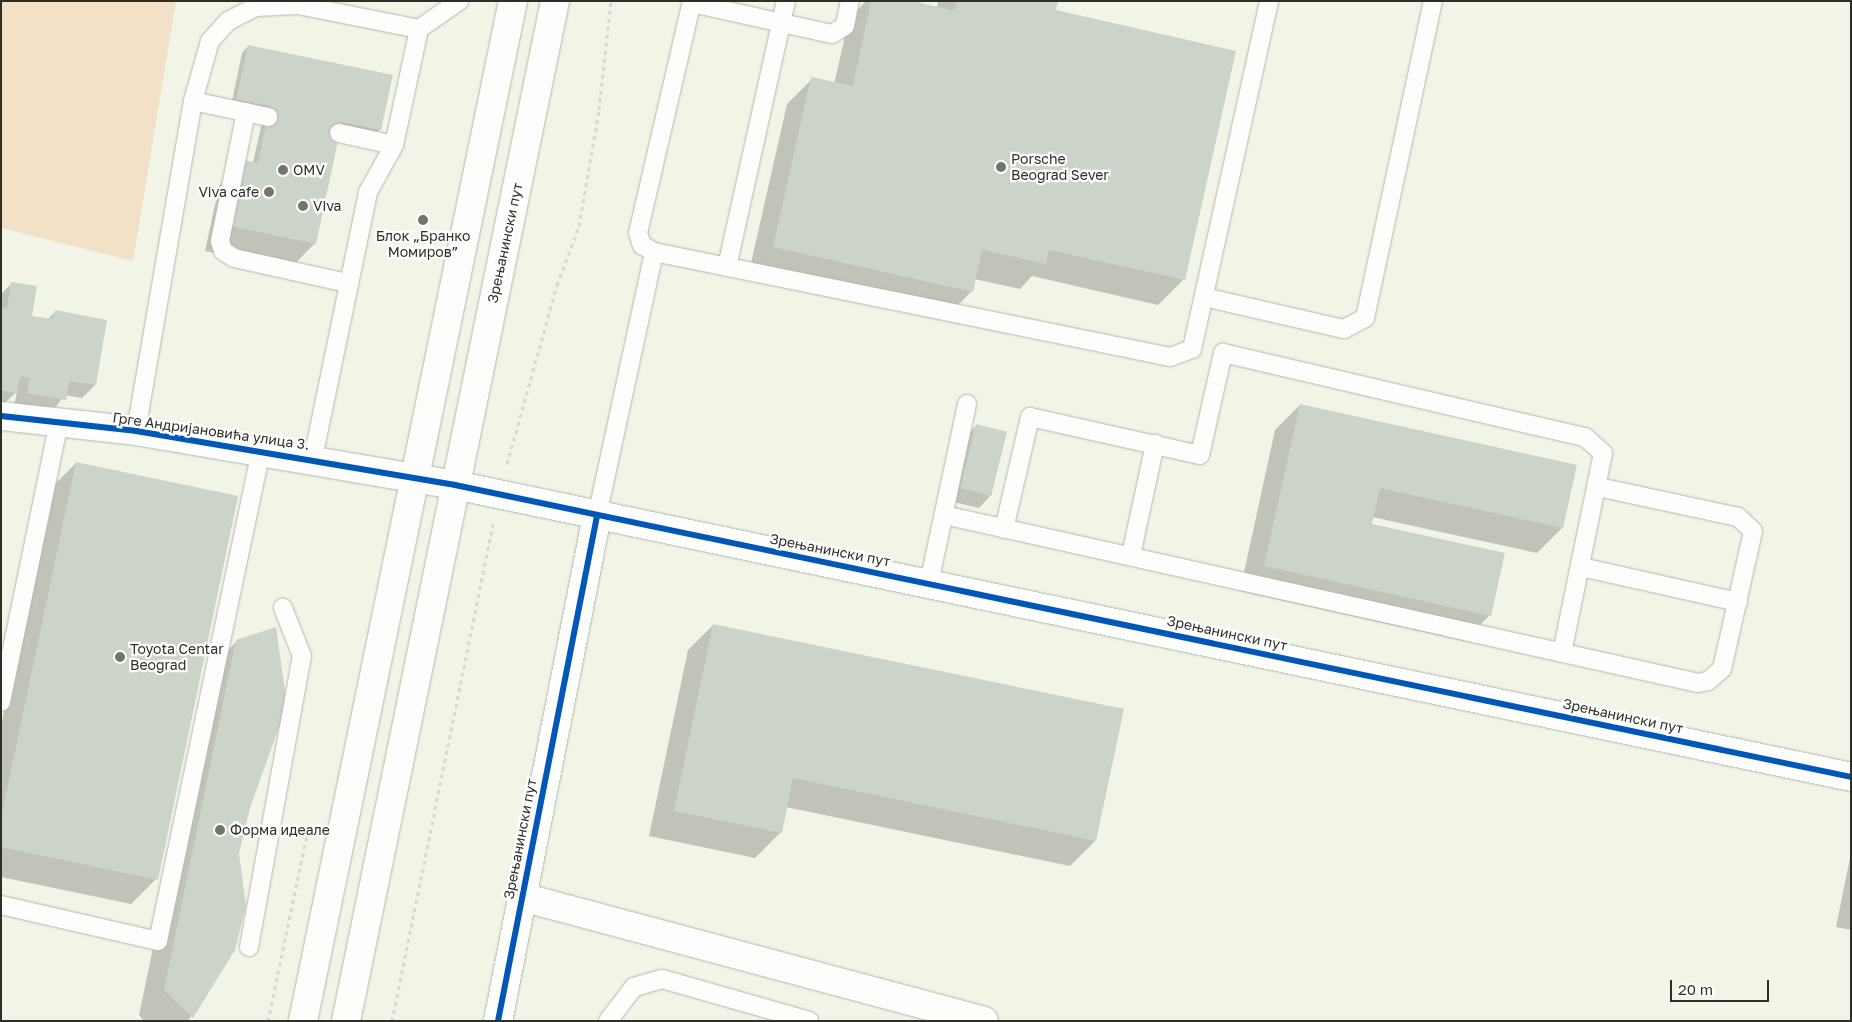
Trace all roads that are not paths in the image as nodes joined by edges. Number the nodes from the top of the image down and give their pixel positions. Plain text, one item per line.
1 (459, 1) edge
2 (513, 1) edge
3 (555, 1) edge
4 (786, 1) edge
5 (850, 1) edge
6 (1269, 1) edge
7 (1433, 1) edge
8 (692, 2) edge
9 (782, 23) junction
10 (419, 29) junction
11 (193, 101) junction
12 (246, 112) junction
13 (268, 117) dead end
14 (339, 133) dead end
15 (394, 145) junction
16 (654, 252) junction
17 (727, 267) junction
18 (348, 283) junction
19 (1204, 297) junction
20 (967, 404) dead end
21 (1, 416) edge
22 (59, 423) junction
23 (136, 431) junction
24 (1155, 444) junction
25 (261, 451) junction
26 (313, 458) junction
27 (416, 478) junction
28 (455, 485) junction
29 (1598, 487) junction
30 (944, 515) junction
31 (597, 516) junction
32 (1004, 528) junction
33 (1131, 555) junction
34 (1581, 567) junction
35 (929, 583) junction
36 (1738, 602) junction
37 (283, 608) dead end
38 (1562, 653) junction
39 (1, 702) edge
40 (1851, 777) edge
41 (522, 897) junction
42 (1, 905) edge
43 (249, 947) dead end
44 (789, 1018) edge
45 (303, 1021) edge
46 (346, 1021) edge
47 (498, 1021) edge
48 (608, 1021) edge
49 (808, 1021) edge
50 (984, 1021) edge

1 - 10 lane
2 - 27 street
3 - 28 street, Зрењанински пут
4 - 9 lane
5 - 9 lane
6 - 19 lane
7 - 19 lane
8 - 9 lane
8 - 16 lane
9 - 17 lane
10 - 11 lane
10 - 15 lane
11 - 12 lane
11 - 23 lane
12 - 13 lane
12 - 18 lane
14 - 15 lane
15 - 18 lane
16 - 17 lane
16 - 31 lane
17 - 19 lane
18 - 26 lane
20 - 30 lane
21 - 22 street, Грге Андријановића улица 3.
22 - 23 street, Грге Андријановића улица 3.
22 - 39 lane
23 - 25 street, Грге Андријановића улица 3.
24 - 29 lane
24 - 32 lane
24 - 33 lane
25 - 26 street, Грге Андријановића улица 3.
25 - 42 lane
26 - 27 street, Грге Андријановића улица 3.
27 - 28 street, Зрењанински пут
27 - 45 street
28 - 31 street, Зрењанински пут
28 - 46 street, Зрењанински пут
29 - 34 lane
29 - 36 lane
30 - 32 lane
30 - 35 lane
31 - 35 street, Зрењанински пут
31 - 41 street, Зрењанински пут
32 - 33 lane
33 - 38 lane
34 - 36 lane
34 - 38 lane
35 - 40 street, Зрењанински пут
36 - 38 lane
37 - 43 lane
41 - 47 street, Зрењанински пут
41 - 50 street, Зрењанински пут
44 - 48 lane
44 - 49 lane

